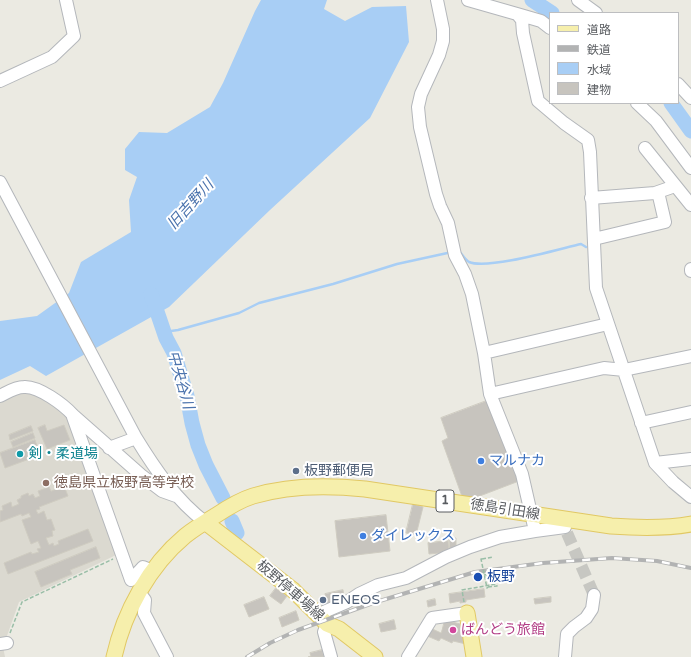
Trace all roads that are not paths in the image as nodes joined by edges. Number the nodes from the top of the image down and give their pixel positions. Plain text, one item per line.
1 (66, 0) edge
2 (438, 0) edge
3 (472, 0) edge
4 (578, 0) edge
5 (595, 12) edge
6 (517, 14) junction
7 (549, 27) edge
8 (0, 81) edge
9 (679, 85) edge
10 (691, 98) edge
11 (638, 104) edge
12 (645, 148) dead end
13 (691, 168) edge
14 (0, 182) edge
15 (675, 186) junction
16 (658, 192) junction
17 (592, 198) junction
18 (691, 205) edge
19 (594, 239) junction
20 (608, 324) junction
21 (484, 352) junction
22 (691, 356) edge
23 (624, 370) junction
24 (490, 394) junction
25 (0, 396) edge
26 (691, 412) edge
27 (73, 415) junction
28 (641, 423) junction
29 (136, 438) junction
30 (110, 448) junction
31 (691, 459) edge
32 (655, 463) junction
33 (177, 496) junction
34 (691, 497) edge
35 (530, 514) junction
36 (691, 518) edge
37 (205, 522) junction
38 (585, 523) junction
39 (691, 524) edge
40 (673, 527) junction
41 (535, 531) junction
42 (153, 571) junction
43 (139, 592) junction
44 (594, 595) tunnel mouth
45 (466, 614) joint
46 (323, 619) junction
47 (114, 657) edge
48 (167, 657) edge
49 (331, 657) edge
50 (376, 657) edge
51 (408, 657) edge
52 (474, 657) edge
53 (566, 657) edge

1 - 8 street
2 - 21 street
3 - 6 street
4 - 5 street
6 - 7 street
6 - 17 street
9 - 10 street
11 - 13 street
12 - 15 street
14 - 29 street
15 - 16 street
15 - 18 street
16 - 17 street
16 - 19 street
17 - 19 street
19 - 20 street
20 - 21 street
20 - 23 street
21 - 24 street
22 - 23 street
23 - 24 street
23 - 28 street
24 - 35 street
25 - 27 street
26 - 28 street
27 - 30 street
27 - 42 street
28 - 32 street
29 - 30 street
29 - 33 street
30 - 33 street
31 - 32 street
32 - 34 street
33 - 37 street
35 - 37 main road, 徳島引田線 / 1
35 - 38 main road, 徳島引田線 / 1
35 - 41 street
36 - 40 street
37 - 42 main road, 徳島引田線 / 1
37 - 46 main road, 板野停車場線
38 - 40 main road, 徳島引田線 / 1
38 - 41 street
39 - 40 main road, 徳島引田線 / 1
41 - 46 street
42 - 43 main road, 徳島引田線 / 1
43 - 47 main road, 徳島引田線 / 1
43 - 48 street
44 - 53 street
45 - 51 street
45 - 52 main road
46 - 49 street
46 - 50 main road, 板野停車場線

